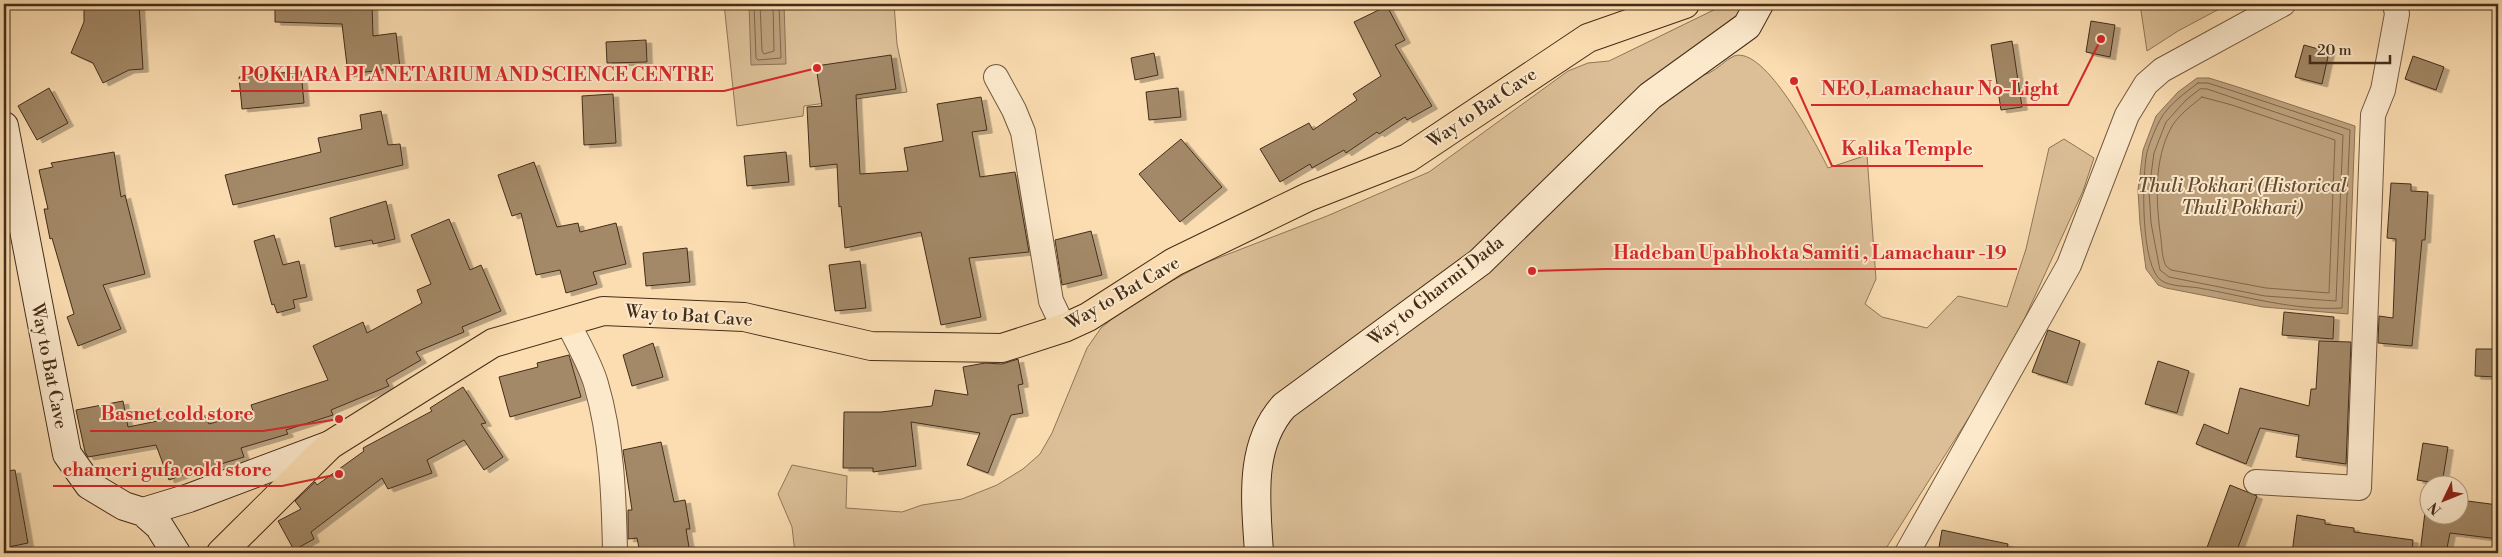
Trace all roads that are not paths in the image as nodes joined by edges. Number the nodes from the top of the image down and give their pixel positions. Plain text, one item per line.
1 (1685, 4) edge
2 (1759, 4) edge
3 (2283, 4) edge
4 (2395, 4) edge
5 (996, 77) dead end
6 (4, 126) edge
7 (567, 322) junction
8 (1064, 328) junction
9 (330, 445) junction
10 (2256, 482) dead end
11 (143, 512) junction
12 (176, 553) edge
13 (221, 553) edge
14 (615, 553) edge
15 (1259, 553) edge
16 (1908, 553) edge

1 - 8 main road, Way to Bat Cave
2 - 15 street, Way to Gharmi Dada
3 - 16 street
4 - 10 street
5 - 8 street
6 - 11 street, Way to Bat Cave
7 - 8 main road, Way to Bat Cave
7 - 9 main road, Way to Bat Cave
7 - 14 street
9 - 11 street, Way to Bat Cave
9 - 13 main road
11 - 12 street

